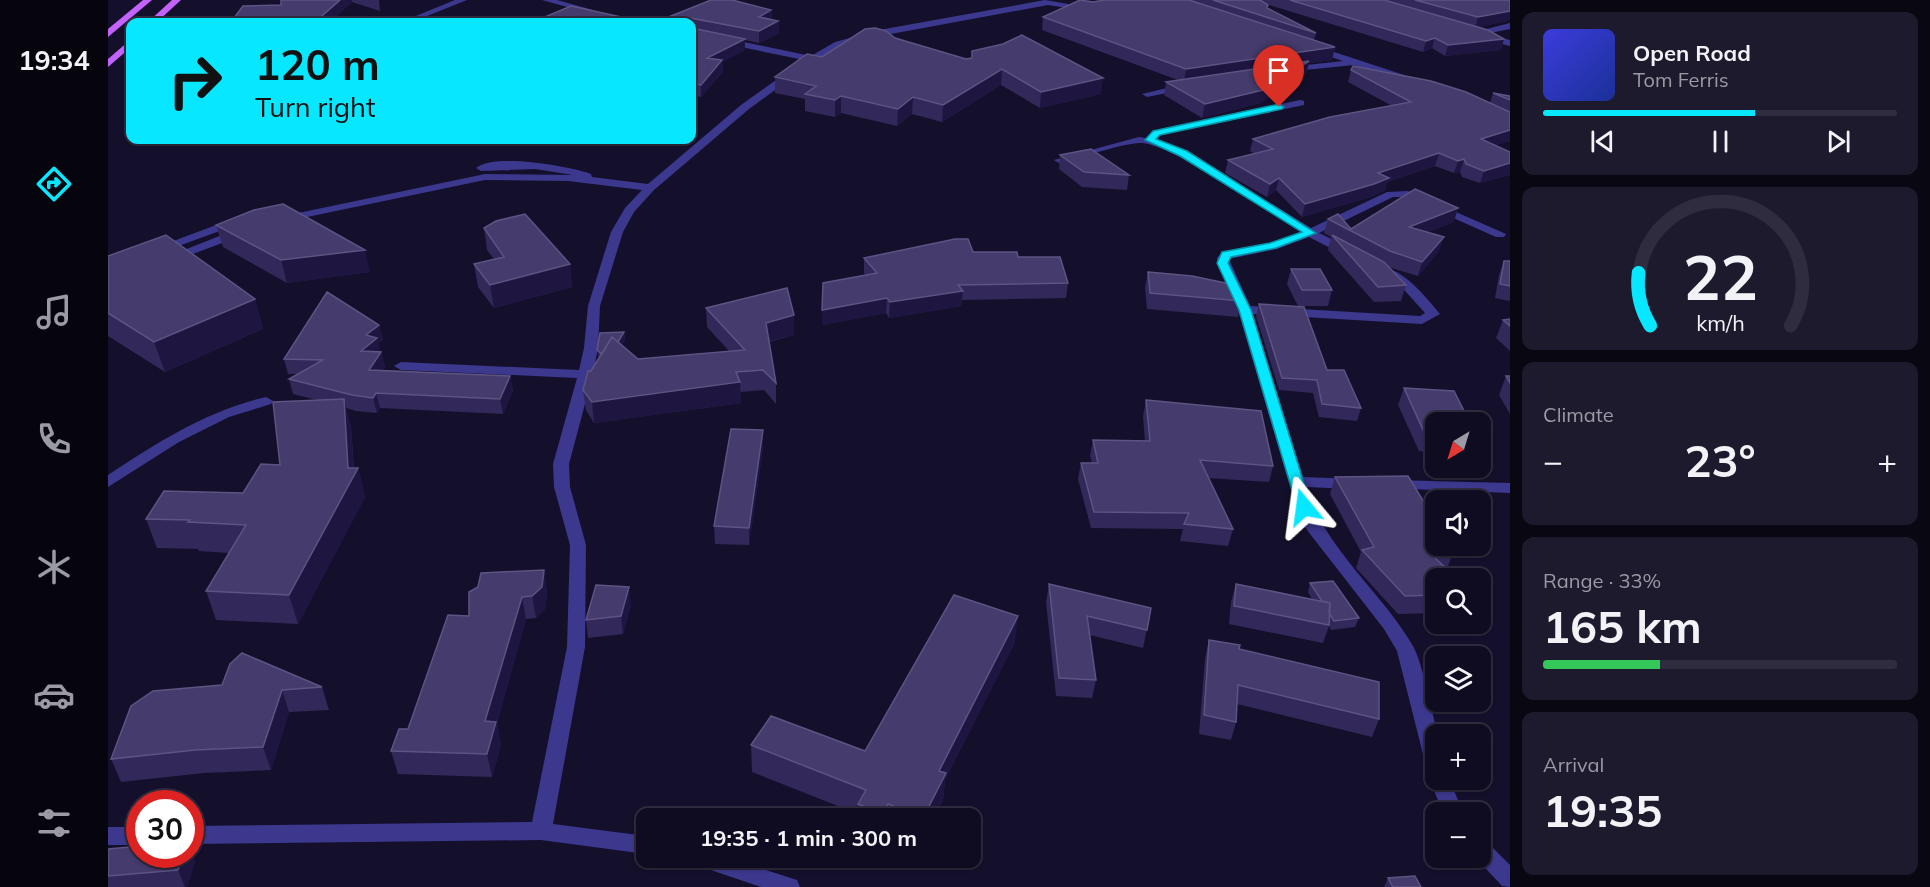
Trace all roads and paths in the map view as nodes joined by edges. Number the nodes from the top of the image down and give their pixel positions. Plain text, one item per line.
1 (148, 0) edge
2 (177, 0) edge
3 (464, 0) edge
4 (546, 0) edge
5 (1103, 7) edge
6 (604, 14) edge
7 (127, 18) edge
8 (157, 18) edge
9 (416, 18) edge
10 (126, 19) edge
11 (1510, 26) edge
12 (1460, 30) edge
13 (879, 33) junction
14 (1471, 33) junction
15 (108, 34) edge
16 (696, 35) edge
17 (899, 43) edge
18 (1510, 43) edge
19 (1300, 44) edge
20 (126, 47) edge
21 (812, 59) junction
22 (1357, 63) junction
23 (108, 64) edge
24 (1278, 72) edge
25 (1419, 83) edge
26 (1191, 86) edge
27 (1147, 94) dead end
28 (1300, 103) dead end
29 (1150, 140) junction
30 (1059, 160) edge
31 (650, 188) junction
32 (277, 215) edge
33 (1310, 233) junction
34 (1500, 234) dead end
35 (150, 252) edge
36 (163, 260) edge
37 (1245, 310) junction
38 (401, 366) dead end
39 (585, 374) junction
40 (266, 401) dead end
41 (108, 482) edge
42 (1297, 482) junction
43 (1510, 488) edge
44 (1425, 724) edge
45 (541, 831) junction
46 (204, 835) edge
47 (108, 836) edge
48 (126, 836) edge
49 (636, 844) edge
50 (1491, 859) edge
51 (731, 868) edge
52 (1510, 879) edge
53 (789, 887) edge

1 - 7 main road
2 - 8 main road
3 - 9 street
4 - 6 street
5 - 13 street
10 - 15 main road
11 - 14 street
12 - 14 street
13 - 17 street
13 - 21 street
14 - 18 street
16 - 21 street
19 - 22 street
20 - 23 main road
21 - 31 street
22 - 24 street
22 - 25 street
26 - 27 street
28 - 29 street
29 - 30 street
29 - 33 street
31 - 32 street
31 - 39 street
33 - 34 street
33 - 37 street
33 - 37 street
35 - 36 street
37 - 42 street
38 - 39 street
39 - 45 street
40 - 41 street
42 - 43 street
42 - 44 street
45 - 46 street
45 - 49 street
47 - 48 street
50 - 52 street
51 - 53 street

